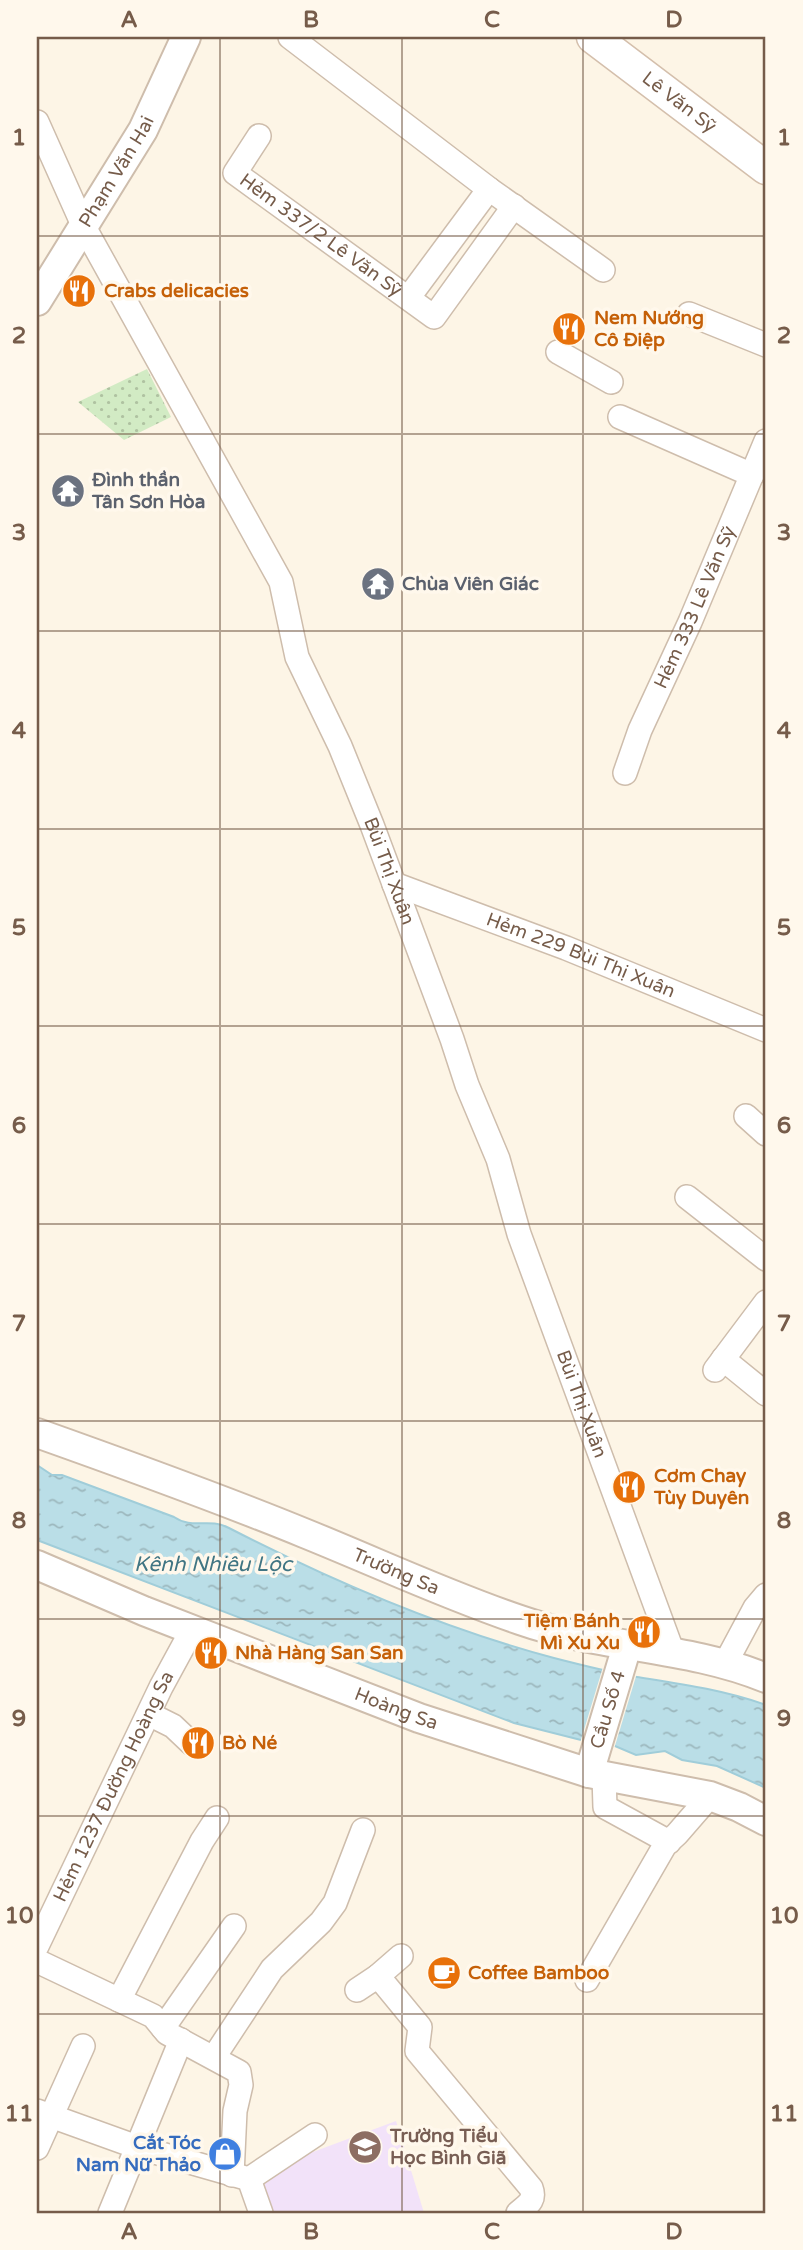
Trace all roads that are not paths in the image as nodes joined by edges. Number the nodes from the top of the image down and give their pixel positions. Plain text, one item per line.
1 (186, 37) edge
2 (290, 37) edge
3 (593, 37) edge
4 (37, 122) edge
5 (259, 136) dead end
6 (766, 168) edge
7 (489, 189) junction
8 (514, 206) junction
9 (83, 225) junction
10 (603, 270) dead end
11 (409, 297) junction
12 (37, 301) edge
13 (689, 314) dead end
14 (766, 345) edge
15 (558, 352) dead end
16 (611, 382) dead end
17 (620, 416) dead end
18 (766, 441) edge
19 (752, 475) junction
20 (625, 773) dead end
21 (394, 884) junction
22 (766, 1030) edge
23 (746, 1116) dead end
24 (766, 1134) edge
25 (687, 1197) dead end
26 (766, 1259) edge
27 (766, 1303) edge
28 (766, 1394) edge
29 (37, 1433) edge
30 (37, 1564) edge
31 (766, 1595) edge
32 (192, 1630) junction
33 (673, 1653) junction
34 (623, 1658) junction
35 (725, 1664) junction
36 (766, 1678) edge
37 (149, 1714) junction
38 (191, 1743) dead end
39 (596, 1766) junction
40 (710, 1796) junction
41 (217, 1818) dead end
42 (766, 1821) edge
43 (363, 1830) dead end
44 (669, 1842) junction
45 (234, 1926) dead end
46 (37, 1946) edge
47 (401, 1956) dead end
48 (37, 1961) edge
49 (378, 1976) junction
50 (587, 1980) dead end
51 (357, 1990) dead end
52 (119, 2000) junction
53 (172, 2034) junction
54 (83, 2046) dead end
55 (214, 2057) junction
56 (43, 2114) edge
57 (315, 2135) dead end
58 (137, 2147) junction
59 (37, 2148) edge
60 (241, 2177) junction
61 (110, 2213) edge
62 (261, 2213) edge
63 (518, 2213) edge

1 - 9 street, Phạm Văn Hai
2 - 7 street
3 - 6 main road, Lê Văn Sỹ
4 - 9 street, Bùi Thị Xuân
5 - 11 street, Hẻm 337/2 Lê Văn Sỹ
7 - 8 street
7 - 11 street, Hẻm 337/2 Lê Văn Sỹ
8 - 10 street
8 - 11 street, Hẻm 337/2 Lê Văn Sỹ
9 - 12 street, Phạm Văn Hai
9 - 21 street, Bùi Thị Xuân
13 - 14 street
15 - 16 street
17 - 19 street
18 - 19 street, Hẻm 333 Lê Văn Sỹ
19 - 20 street, Hẻm 333 Lê Văn Sỹ
21 - 22 street, Hẻm 229 Bùi Thị Xuân
21 - 33 street, Bùi Thị Xuân
23 - 24 street
25 - 26 street
27 - 28 street
29 - 34 street, Trường Sa
30 - 32 street, Hoàng Sa
31 - 35 street
32 - 37 street, Hẻm 1237 Đường Hoàng Sa
32 - 39 street, Hoàng Sa
33 - 34 street, Trường Sa
33 - 35 street, Trường Sa
34 - 39 street, Cầu Số 4
35 - 36 street, Trường Sa
37 - 38 street
37 - 46 street, Hẻm 1237 Đường Hoàng Sa
39 - 40 street, Hoàng Sa
39 - 44 street
40 - 42 street, Hoàng Sa
40 - 44 street
41 - 52 street
43 - 55 street
44 - 50 street
45 - 53 street
47 - 49 street
48 - 52 street
49 - 51 street
49 - 63 street
52 - 53 street
53 - 55 street
53 - 58 street
54 - 56 street
55 - 60 street
56 - 58 street
56 - 59 street
57 - 60 street
58 - 60 street
58 - 61 street
60 - 62 street

